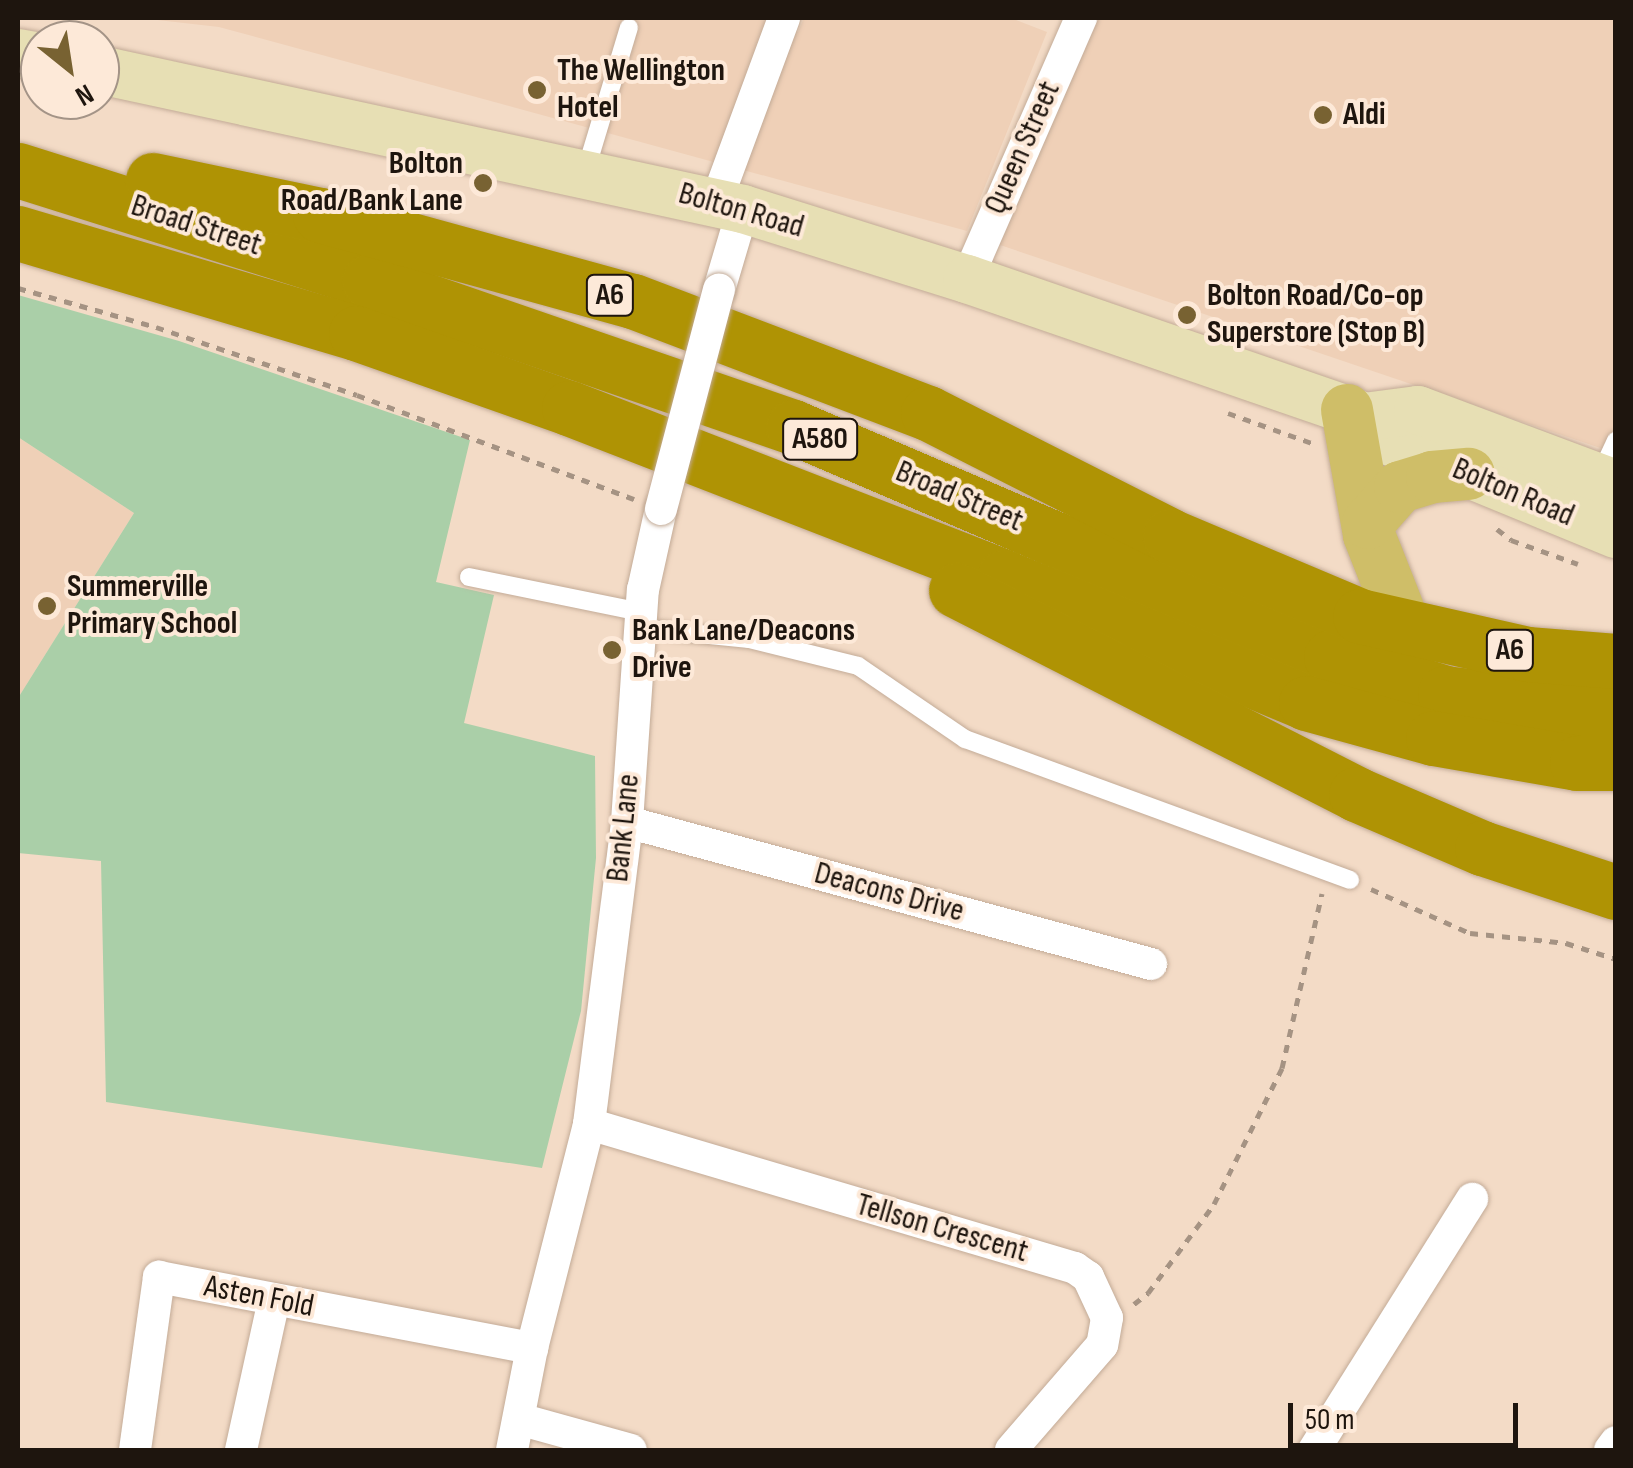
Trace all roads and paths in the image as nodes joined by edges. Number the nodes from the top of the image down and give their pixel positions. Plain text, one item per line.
1 (784, 18) edge
2 (1081, 18) edge
3 (629, 28) dead end
4 (120, 74) edge
5 (18, 151) edge
6 (18, 170) edge
7 (585, 174) junction
8 (730, 206) junction
9 (18, 233) edge
10 (968, 279) junction
11 (18, 288) edge
12 (1356, 414) junction
13 (1469, 474) junction
14 (771, 486) junction
15 (1601, 494) edge
16 (661, 509) junction
17 (1368, 523) junction
18 (469, 577) dead end
19 (640, 620) junction
20 (1406, 629) junction
21 (1616, 662) edge
22 (1616, 714) edge
23 (1616, 764) edge
24 (627, 822) junction
25 (1327, 872) junction
26 (1350, 880) joint
27 (1616, 892) edge
28 (1616, 959) edge
29 (1150, 964) dead end
30 (589, 1124) junction
31 (1472, 1198) dead end
32 (274, 1300) junction
33 (1108, 1318) junction
34 (532, 1348) junction
35 (516, 1435) edge
36 (1616, 1442) edge
37 (135, 1450) edge
38 (241, 1450) edge
39 (631, 1450) edge
40 (1011, 1450) edge
41 (1314, 1450) edge
42 (1610, 1450) edge

1 - 8 street, Bank Lane
2 - 10 street, Queen Street
3 - 7 lane
4 - 7 street, Bolton Road
5 - 20 highway, A6
6 - 22 highway, Broad Street / A580
7 - 8 street, Bolton Road
8 - 10 street, Bolton Road
8 - 16 street, Bank Lane, bridge
9 - 14 highway, Broad Street
10 - 12 street, Bolton Road
11 - 16 path
12 - 13 street, Bolton Road
12 - 15 street, Bolton Road
12 - 17 main road
13 - 15 street, Bolton Road
13 - 17 main road
14 - 23 highway, Broad Street / A580
14 - 27 highway
16 - 19 street, Bank Lane
17 - 20 main road
18 - 19 lane
19 - 24 street, Bank Lane
19 - 25 lane
20 - 21 highway, A6
24 - 29 street, Deacons Drive
24 - 30 street, Bank Lane
25 - 26 lane
25 - 33 path
26 - 28 path
30 - 33 street, Tellson Crescent
30 - 34 street, Bank Lane
31 - 41 street
32 - 34 street, Asten Fold
32 - 37 street, Asten Fold
32 - 38 street
33 - 40 street
34 - 35 street, Bank Lane
35 - 39 street
36 - 42 street

